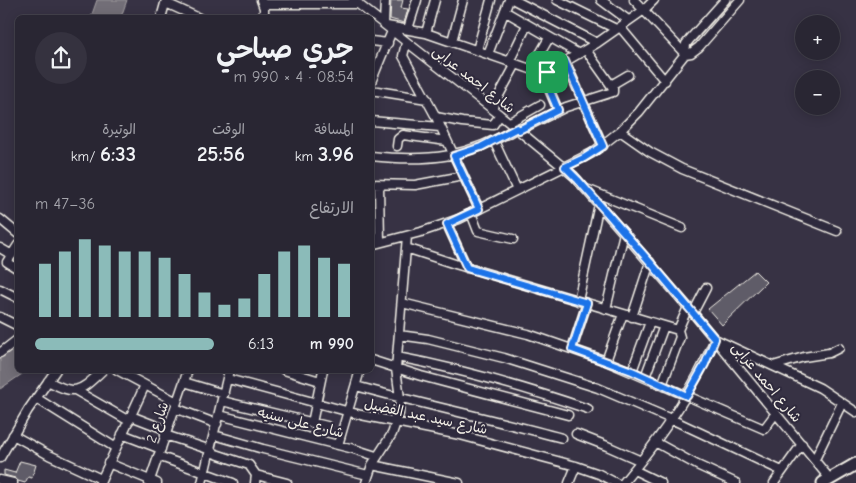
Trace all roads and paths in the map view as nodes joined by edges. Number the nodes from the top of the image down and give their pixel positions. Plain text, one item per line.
1 (385, 0) edge
2 (416, 0) edge
3 (435, 0) edge
4 (463, 0) edge
5 (491, 0) edge
6 (510, 0) edge
7 (514, 0) edge
8 (557, 0) edge
9 (601, 0) edge
10 (634, 0) edge
11 (654, 0) edge
12 (725, 0) edge
13 (740, 0) edge
14 (166, 2) edge
15 (262, 2) edge
16 (356, 2) edge
17 (644, 10) junction
18 (506, 12) junction
19 (162, 15) edge
20 (193, 15) edge
21 (264, 15) edge
22 (372, 15) edge
23 (374, 17) edge
24 (628, 20) junction
25 (384, 25) junction
26 (527, 25) junction
27 (618, 28) junction
28 (408, 29) junction
29 (392, 31) junction
30 (426, 33) junction
31 (549, 38) junction
32 (374, 41) edge
33 (452, 41) junction
34 (388, 43) junction
35 (406, 43) junction
36 (597, 43) junction
37 (477, 50) junction
38 (582, 52) junction
39 (488, 54) junction
40 (685, 54) junction
41 (565, 61) junction
42 (513, 63) junction
43 (531, 69) junction
44 (542, 72) junction
45 (374, 75) edge
46 (628, 75) dead end
47 (665, 81) junction
48 (611, 89) junction
49 (374, 90) edge
50 (427, 99) junction
51 (583, 101) junction
52 (540, 105) dead end
53 (492, 108) junction
54 (558, 110) junction
55 (500, 115) junction
56 (436, 117) junction
57 (374, 121) edge
58 (510, 122) junction
59 (440, 127) junction
60 (518, 129) junction
61 (620, 131) junction
62 (447, 140) junction
63 (494, 142) junction
64 (396, 146) dead end
65 (603, 146) junction
66 (374, 156) edge
67 (454, 156) junction
68 (565, 167) junction
69 (463, 176) junction
70 (375, 184) edge
71 (586, 189) junction
72 (517, 190) junction
73 (599, 204) junction
74 (475, 211) junction
75 (0, 219) edge
76 (447, 224) junction
77 (682, 228) dead end
78 (15, 232) edge
79 (837, 232) dead end
80 (624, 233) junction
81 (407, 236) junction
82 (513, 238) dead end
83 (375, 243) edge
84 (0, 248) edge
85 (406, 248) junction
86 (15, 250) edge
87 (12, 255) junction
88 (650, 262) junction
89 (15, 266) edge
90 (467, 268) junction
91 (706, 288) dead end
92 (0, 289) edge
93 (15, 296) edge
94 (578, 300) junction
95 (402, 303) junction
96 (587, 303) junction
97 (606, 309) junction
98 (691, 310) junction
99 (623, 314) junction
100 (0, 317) edge
101 (632, 317) junction
102 (650, 322) junction
103 (15, 324) edge
104 (664, 326) junction
105 (678, 330) junction
106 (399, 335) junction
107 (715, 339) junction
108 (15, 341) edge
109 (839, 348) dead end
110 (572, 349) junction
111 (0, 352) edge
112 (397, 357) junction
113 (606, 360) junction
114 (374, 361) edge
115 (773, 366) junction
116 (396, 369) junction
117 (632, 371) junction
118 (54, 373) edge
119 (100, 373) edge
120 (123, 373) edge
121 (187, 373) edge
122 (229, 373) edge
123 (295, 373) edge
124 (322, 373) edge
125 (359, 373) edge
126 (644, 377) junction
127 (228, 379) junction
128 (320, 380) junction
129 (48, 381) junction
130 (184, 382) junction
131 (145, 385) junction
132 (662, 385) junction
133 (356, 386) junction
134 (75, 390) junction
135 (687, 396) junction
136 (223, 397) junction
137 (36, 398) junction
138 (400, 398) junction
139 (316, 403) junction
140 (842, 403) junction
141 (176, 405) junction
142 (588, 409) dead end
143 (348, 411) junction
144 (856, 412) edge
145 (776, 413) junction
146 (219, 415) junction
147 (568, 415) dead end
148 (130, 418) junction
149 (671, 419) junction
150 (312, 423) junction
151 (397, 423) junction
152 (217, 424) junction
153 (327, 426) dead end
154 (166, 433) junction
155 (122, 434) junction
156 (576, 434) dead end
157 (13, 435) junction
158 (214, 435) junction
159 (562, 438) dead end
160 (655, 442) junction
161 (802, 444) junction
162 (338, 445) junction
163 (116, 448) junction
164 (210, 451) junction
165 (159, 453) junction
166 (376, 456) junction
167 (0, 458) edge
168 (815, 459) junction
169 (641, 461) junction
170 (108, 463) junction
171 (856, 464) edge
172 (372, 465) junction
173 (576, 466) junction
174 (634, 470) junction
175 (782, 471) junction
176 (204, 473) junction
177 (368, 474) junction
178 (255, 479) edge
179 (0, 480) edge
180 (101, 481) edge
181 (826, 481) edge
182 (152, 482) edge
183 (13, 483) edge
184 (202, 483) edge
185 (233, 483) edge
186 (284, 483) edge
187 (366, 483) edge
188 (459, 483) edge
189 (569, 483) edge
190 (616, 483) edge
191 (623, 483) edge
192 (661, 483) edge
193 (736, 483) edge
194 (774, 483) edge

1 - 25 street
2 - 28 street
3 - 30 street
4 - 33 street
5 - 37 street
6 - 18 street
7 - 36 street
8 - 27 street
9 - 24 street
10 - 17 street
11 - 17 street
12 - 40 street
13 - 40 street
14 - 19 street
14 - 20 street
15 - 16 street
15 - 21 street
16 - 22 street, شارع احمد عرابى
17 - 24 street
17 - 40 street
18 - 26 street
18 - 39 street
23 - 25 street, شارع احمد عرابى
24 - 27 street
25 - 28 street
25 - 29 street, شارع احمد عرابى
26 - 31 street
26 - 42 street
27 - 36 street
27 - 47 street
28 - 30 street
29 - 34 street
29 - 35 street, شارع احمد عرابى
30 - 33 street
31 - 38 street
31 - 43 street
32 - 34 street
33 - 37 street
34 - 45 street
35 - 50 street
35 - 53 street, شارع احمد عرابى
36 - 38 street
37 - 39 street
38 - 41 street
38 - 48 street
39 - 42 street
40 - 47 street
41 - 44 street
41 - 51 street
42 - 43 street
42 - 53 street
43 - 44 street
44 - 54 street
46 - 48 street
47 - 61 street
48 - 51 street
49 - 50 street
50 - 56 street
51 - 54 street
51 - 65 street
52 - 58 street
53 - 55 street, شارع احمد عرابى
54 - 60 street
55 - 56 street
55 - 58 street, شارع احمد عرابى
56 - 59 street
57 - 59 street
58 - 60 street, شارع احمد عرابى
59 - 62 street
60 - 63 street
60 - 68 street, شارع احمد عرابى
61 - 65 street
61 - 79 street
62 - 64 street
62 - 67 street
63 - 67 street
63 - 72 street
65 - 68 street
66 - 67 street
67 - 69 street
68 - 71 street, شارع احمد عرابى
68 - 72 street
69 - 70 street
69 - 74 street
70 - 83 street
71 - 73 street, شارع احمد عرابى
71 - 77 street
72 - 74 street
73 - 80 street, شارع احمد عرابى
73 - 94 street
74 - 76 street
74 - 82 street
75 - 78 street
76 - 81 street
76 - 90 street
80 - 88 street, شارع احمد عرابى
80 - 97 street
81 - 83 street
81 - 85 street
84 - 87 street
85 - 90 street
85 - 95 street
86 - 87 street
87 - 89 street
88 - 98 street, شارع احمد عرابى
88 - 101 street
90 - 94 street
91 - 98 street
92 - 93 street
94 - 96 street
95 - 106 street
95 - 110 street
96 - 97 street
96 - 110 street
97 - 99 street
98 - 105 street
98 - 107 street, شارع احمد عرابى
99 - 101 street
99 - 113 street
100 - 103 street
101 - 102 street
102 - 104 street
102 - 117 street
104 - 105 street
104 - 126 street
105 - 132 street
106 - 112 street
106 - 149 street
107 - 115 street
107 - 135 street
107 - 145 street, شارع احمد عرابى
108 - 111 street
109 - 115 street
110 - 113 street
112 - 116 street
112 - 142 street
113 - 117 street
114 - 116 street
115 - 140 street
116 - 138 street
116 - 147 street
117 - 126 street
118 - 129 street
119 - 134 street
120 - 131 street
121 - 130 street, شارع 2
122 - 127 street
123 - 128 street
124 - 128 street
125 - 133 street
126 - 132 street
127 - 136 street
127 - 139 street, شارع سيد عبد الفضيل
128 - 139 street
129 - 134 street
129 - 137 street
130 - 136 street
130 - 141 street, شارع 2
131 - 141 street
131 - 148 street
132 - 135 street
133 - 138 street
133 - 143 street
134 - 148 street
135 - 145 street
135 - 149 street
136 - 146 street
136 - 150 street
137 - 157 street
137 - 163 street
138 - 151 street
138 - 159 street
139 - 143 street, شارع سيد عبد الفضيل
139 - 150 street
140 - 144 street
140 - 168 street
141 - 152 street
141 - 154 street, شارع 2
143 - 151 street, شارع سيد عبد الفضيل
143 - 162 street
145 - 161 street, شارع احمد عرابى
146 - 152 street
146 - 162 street, شارع على سنيه
148 - 154 street
148 - 155 street
149 - 160 street
149 - 175 street
150 - 153 street
151 - 166 street
151 - 173 street, شارع سيد عبد الفضيل
152 - 158 street
154 - 164 street
154 - 165 street, شارع 2
155 - 163 street
155 - 165 street
156 - 169 street
157 - 167 street
157 - 180 street
158 - 164 street
158 - 177 street
160 - 169 street
160 - 193 street
161 - 168 street, شارع احمد عرابى
161 - 175 street
162 - 166 street, شارع على سنيه
163 - 170 street
164 - 176 street
164 - 178 street
165 - 176 street
165 - 182 street, شارع 2
166 - 172 street
168 - 181 street, شارع احمد عرابى
169 - 174 street
170 - 180 street
170 - 182 street
171 - 181 highway
172 - 177 street
172 - 188 street
173 - 189 street
173 - 190 street, شارع سيد عبد الفضيل
174 - 191 street
174 - 192 street
175 - 194 street
176 - 184 street
176 - 185 street
177 - 187 street
178 - 186 street
179 - 183 street

